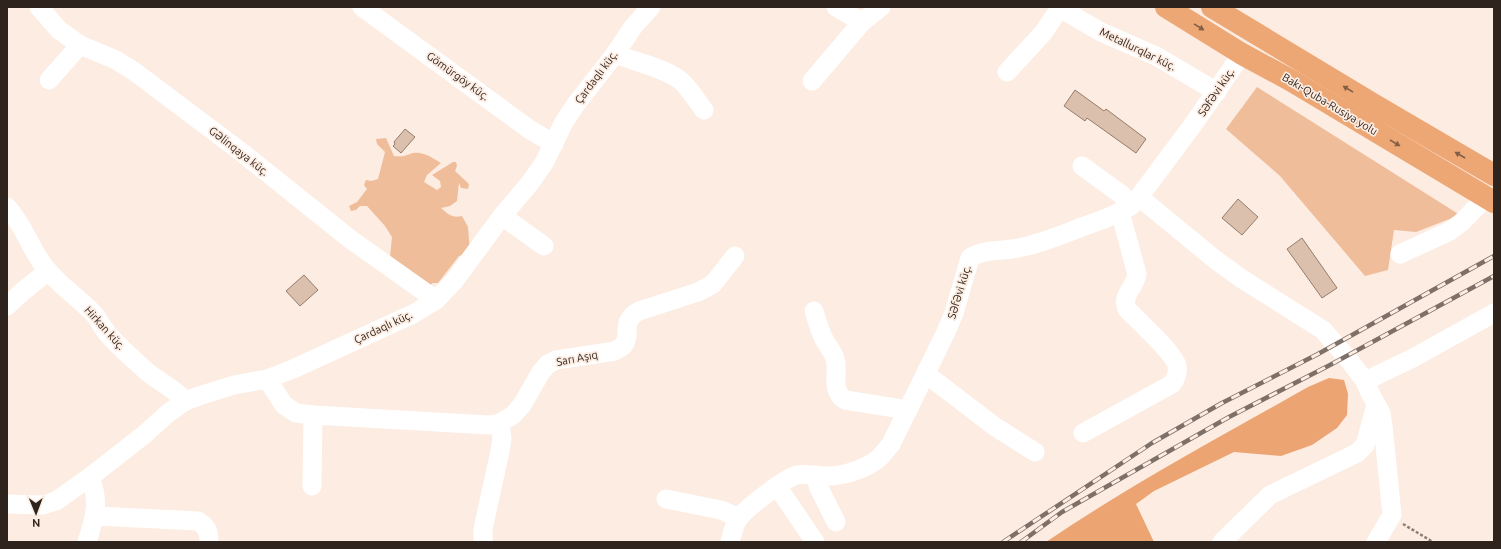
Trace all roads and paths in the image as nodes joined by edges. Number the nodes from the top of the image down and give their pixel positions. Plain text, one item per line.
1 (39, 7) edge
2 (362, 7) edge
3 (652, 7) edge
4 (836, 7) edge
5 (881, 7) edge
6 (1166, 7) edge
7 (1212, 7) edge
8 (1059, 8) edge
9 (862, 22) junction
10 (80, 45) junction
11 (615, 54) junction
12 (1242, 54) junction
13 (1007, 72) dead end
14 (49, 80) dead end
15 (812, 80) dead end
16 (1217, 92) junction
17 (704, 110) dead end
18 (554, 144) junction
19 (1082, 166) dead end
20 (1494, 175) edge
21 (1490, 199) edge
22 (1130, 205) junction
23 (7, 207) edge
24 (502, 216) junction
25 (544, 246) dead end
26 (1400, 254) dead end
27 (735, 256) dead end
28 (48, 271) junction
29 (436, 300) junction
30 (7, 306) edge
31 (814, 311) dead end
32 (1494, 313) edge
33 (926, 374) junction
34 (267, 379) junction
35 (1365, 381) junction
36 (185, 401) junction
37 (1376, 405) junction
38 (908, 410) junction
39 (313, 415) junction
40 (500, 423) junction
41 (1083, 433) dead end
42 (1035, 452) dead end
43 (815, 475) junction
44 (90, 477) junction
45 (312, 486) dead end
46 (777, 486) junction
47 (666, 500) dead end
48 (7, 504) edge
49 (1392, 515) junction
50 (96, 516) junction
51 (739, 518) junction
52 (836, 522) dead end
53 (1380, 540) edge
54 (87, 542) edge
55 (209, 542) edge
56 (482, 542) edge
57 (730, 542) edge
58 (815, 542) edge
59 (1222, 542) edge
60 (1433, 542) edge

1 - 10 street, Gəlinqaya küç.
2 - 18 street, Gömürgöy küç.
3 - 11 street, Çardaqlı küç.
4 - 9 street
5 - 9 street
6 -> 12 highway, Bakı-Quba-Rusiya yolu
20 -> 7 highway, Bakı-Quba-Rusiya yolu
8 - 13 street
8 - 16 street, Metallurqlar küç.
9 - 15 street
10 - 14 street
10 - 29 street, Gəlinqaya küç.
11 - 17 street
11 - 18 street, Çardaqlı küç.
12 - 16 street, Səfəvi küç.
12 -> 21 highway, Bakı-Quba-Rusiya yolu
16 - 22 street, Səfəvi küç.
18 - 24 street, Çardaqlı küç.
19 - 22 street
21 - 26 street
22 - 33 street, Səfəvi küç.
22 - 35 street
22 - 41 street
23 - 28 street, Hirkan küç.
24 - 25 street
24 - 29 street, Çardaqlı küç.
27 - 40 street, Sarı Aşıq
28 - 30 street
28 - 36 street, Hirkan küç.
29 - 34 street, Çardaqlı küç.
31 - 38 street
32 - 35 street
33 - 38 street, Səfəvi küç.
33 - 42 street
34 - 36 street, Çardaqlı küç.
34 - 39 street
35 - 37 street
36 - 44 street, Çardaqlı küç.
37 - 49 street
37 - 59 street
38 - 43 street, Səfəvi küç.
39 - 40 street
39 - 45 street
40 - 56 street
43 - 46 street, Səfəvi küç.
43 - 52 street
44 - 48 street, Çardaqlı küç.
44 - 50 street
46 - 51 street, Səfəvi küç.
46 - 58 street
47 - 51 street
49 - 53 street
49 - 60 path
50 - 54 street
50 - 55 street
51 - 57 street, Səfəvi küç.

